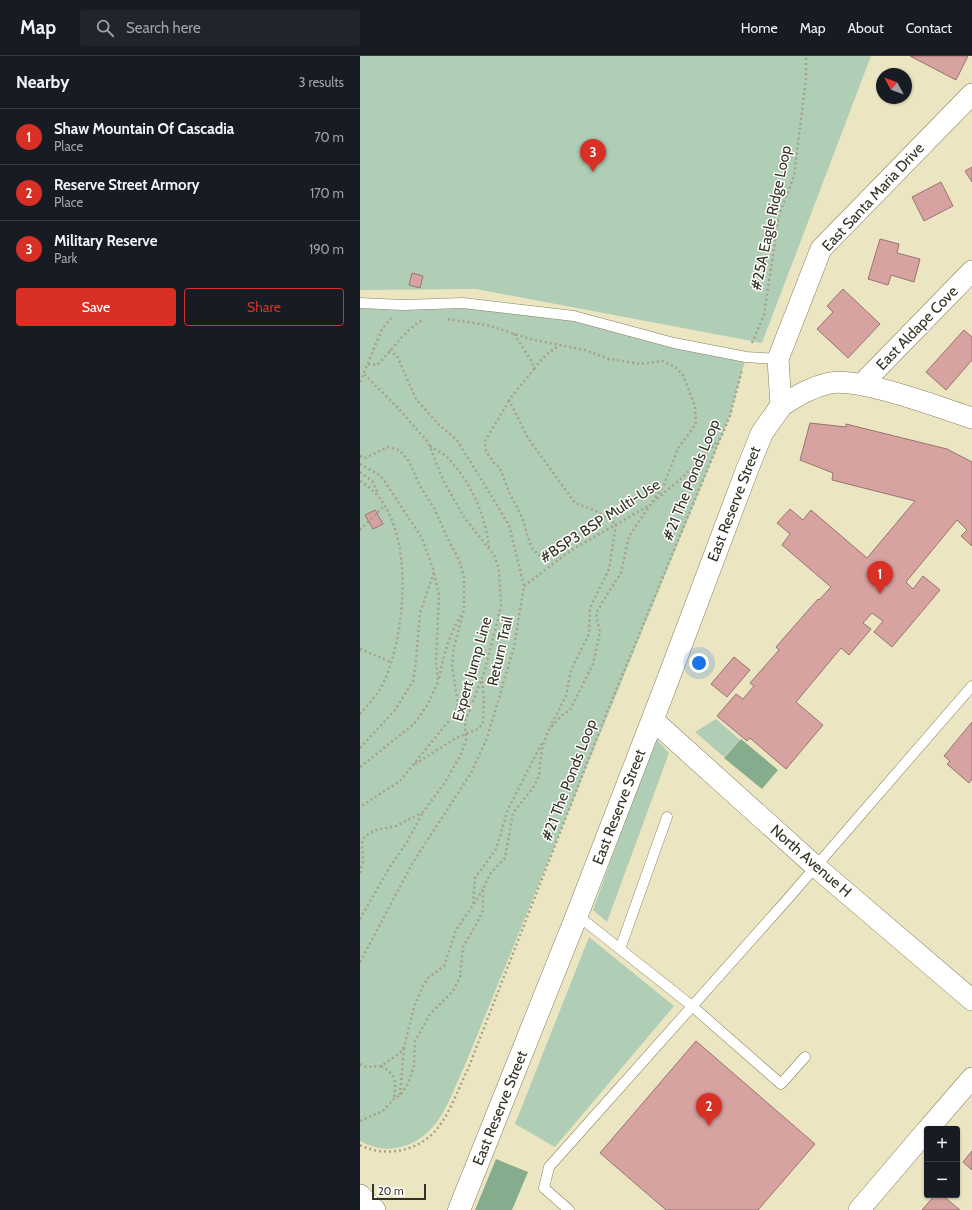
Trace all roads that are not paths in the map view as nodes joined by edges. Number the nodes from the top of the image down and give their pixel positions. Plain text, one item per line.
1 (972, 94) edge
2 (972, 271) edge
3 (360, 303) edge
4 (778, 359) junction
5 (861, 385) junction
6 (781, 406) junction
7 (972, 418) edge
8 (972, 686) edge
9 (653, 720) junction
10 (667, 817) dead end
11 (815, 866) junction
12 (577, 915) junction
13 (620, 949) junction
14 (972, 1000) edge
15 (692, 1006) junction
16 (805, 1057) dead end
17 (972, 1078) edge
18 (931, 1126) edge
19 (924, 1135) edge
20 (360, 1195) edge
21 (375, 1210) edge
22 (459, 1210) edge
23 (569, 1210) edge
24 (859, 1210) edge

1 - 4 street, East Santa Maria Drive
2 - 5 street, East Aldape Cove
3 - 4 lane
4 - 6 street, East Santa Maria Drive
5 - 6 street
5 - 7 street
6 - 9 street, East Reserve Street
8 - 11 lane
9 - 11 street, North Avenue H
9 - 12 street, East Reserve Street
10 - 13 lane
11 - 14 street, North Avenue H
11 - 15 lane
12 - 13 lane
12 - 22 street, East Reserve Street
13 - 15 lane
15 - 16 lane
15 - 23 lane
17 - 18 street
19 - 24 street
20 - 21 street

